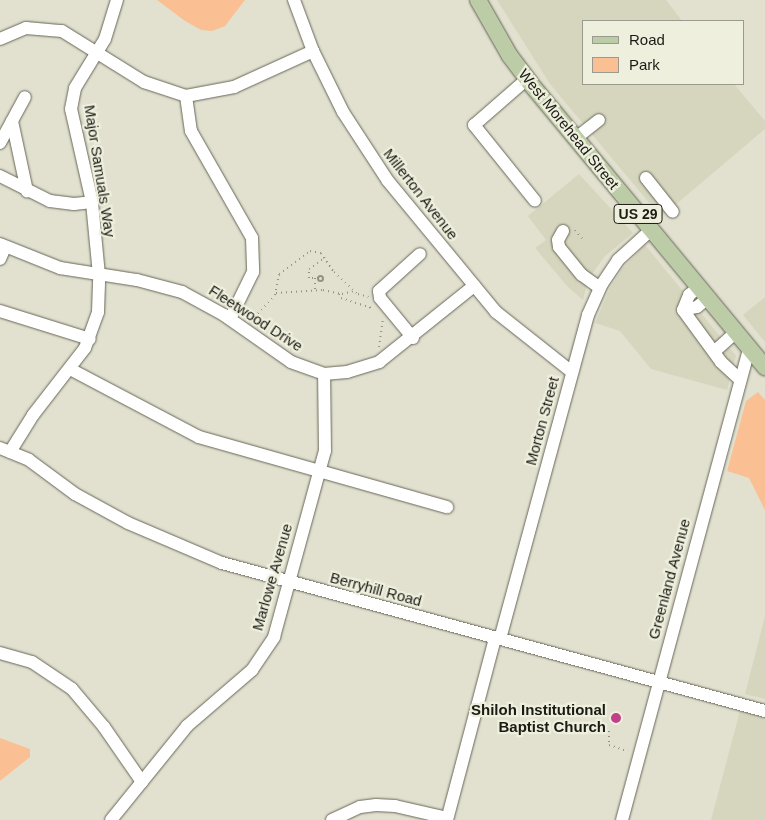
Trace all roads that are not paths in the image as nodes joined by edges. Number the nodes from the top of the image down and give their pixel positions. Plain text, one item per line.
1 (117, 0) edge
2 (294, 0) edge
3 (478, 0) edge
4 (0, 39) edge
5 (96, 51) junction
6 (313, 51) junction
7 (528, 79) junction
8 (186, 96) junction
9 (25, 97) dead end
10 (599, 120) dead end
11 (12, 121) junction
12 (576, 138) junction
13 (0, 143) edge
14 (0, 176) edge
15 (646, 178) dead end
16 (27, 191) junction
17 (92, 202) junction
18 (535, 202) dead end
19 (673, 212) dead end
20 (567, 228) road end
21 (652, 230) junction
22 (3, 245) edge
23 (420, 254) dead end
24 (0, 259) edge
25 (99, 275) junction
26 (474, 286) junction
27 (600, 288) junction
28 (703, 292) junction
29 (0, 311) edge
30 (230, 319) junction
31 (736, 332) junction
32 (413, 338) junction
33 (90, 339) junction
34 (749, 348) junction
35 (714, 351) junction
36 (765, 367) edge
37 (70, 369) junction
38 (572, 372) junction
39 (324, 374) junction
40 (740, 380) junction
41 (5, 450) edge
42 (319, 472) junction
43 (447, 507) dead end
44 (288, 583) junction
45 (497, 639) junction
46 (0, 653) edge
47 (659, 682) junction
48 (765, 711) edge
49 (142, 782) junction
50 (447, 819) edge
51 (111, 820) edge
52 (332, 820) edge
53 (622, 820) edge

1 - 5 street, Major Samuals Way
2 - 6 street, Millerton Avenue
3 - 7 main road, West Morehead Street / US 29
4 - 5 street
5 - 8 street
5 - 17 street, Major Samuals Way
6 - 8 street
6 - 26 street, Millerton Avenue
7 - 12 main road, West Morehead Street / US 29
7 - 18 street
8 - 30 street
9 - 11 street
10 - 12 street
11 - 13 street
11 - 16 street
12 - 21 main road, West Morehead Street / US 29
14 - 16 street
15 - 19 street
16 - 17 street
17 - 25 street, Major Samuals Way
20 - 27 street
21 - 27 street, Morton Street
21 - 28 main road, West Morehead Street / US 29
22 - 24 street
22 - 25 street, Fleetwood Drive
23 - 32 street
25 - 30 street, Fleetwood Drive
25 - 33 street, Major Samuals Way
26 - 32 street, Fleetwood Drive
26 - 38 street, Millerton Avenue
27 - 38 street, Morton Street
28 - 31 main road, West Morehead Street / US 29
28 - 35 street
29 - 33 street
30 - 39 street, Fleetwood Drive
31 - 34 main road, West Morehead Street / US 29
31 - 35 street
32 - 39 street, Fleetwood Drive
33 - 37 street, Major Samuals Way
34 - 36 main road, West Morehead Street / US 29
34 - 40 street, Greenland Avenue
35 - 40 street
37 - 41 street, Major Samuals Way
37 - 42 street
38 - 45 street, Morton Street
39 - 42 street, Marlowe Avenue
40 - 47 street, Greenland Avenue
41 - 44 street, Berryhill Road
42 - 43 street
42 - 44 street, Marlowe Avenue
44 - 45 street, Berryhill Road
44 - 49 street, Marlowe Avenue
45 - 47 street, Berryhill Road
45 - 50 street, Morton Street
46 - 49 street
47 - 48 street, Berryhill Road
47 - 53 street, Greenland Avenue
49 - 51 street, Marlowe Avenue
50 - 52 street

